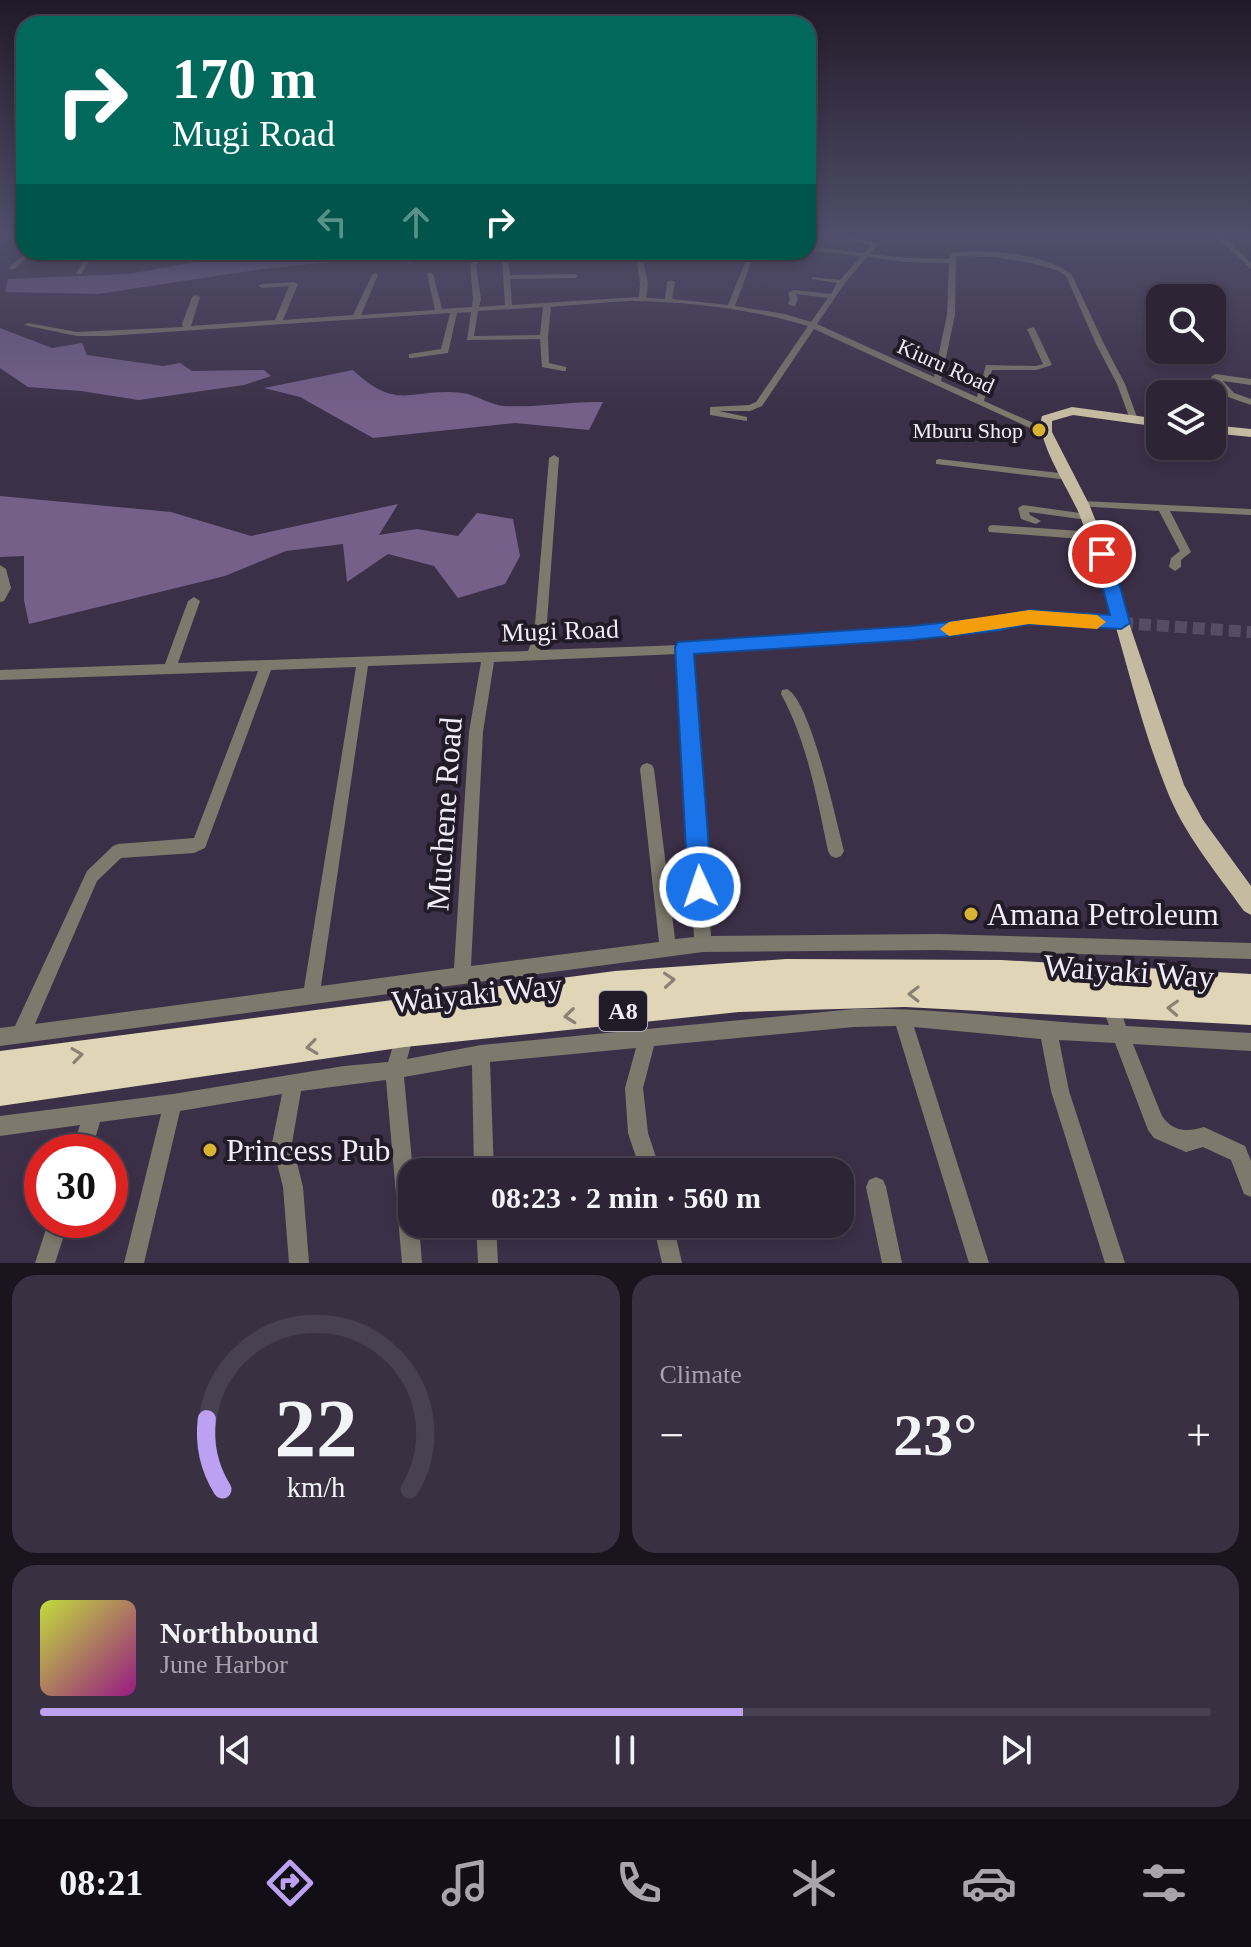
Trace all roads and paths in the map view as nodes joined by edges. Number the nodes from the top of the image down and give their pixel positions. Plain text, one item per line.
1 (290, 294) edge
2 (366, 294) edge
3 (435, 294) edge
4 (475, 294) edge
5 (508, 294) edge
6 (643, 294) edge
7 (669, 294) edge
8 (736, 294) edge
9 (792, 294) edge
10 (813, 294) edge
11 (951, 294) edge
12 (1076, 294) edge
13 (833, 296) joint
14 (196, 297) dead end
15 (642, 299) junction
16 (668, 301) junction
17 (792, 304) dead end
18 (547, 305) junction
19 (731, 307) junction
20 (509, 308) junction
21 (476, 310) junction
22 (454, 311) junction
23 (439, 312) junction
24 (356, 317) junction
25 (278, 322) junction
26 (28, 325) dead end
27 (815, 326) junction
28 (188, 329) junction
29 (1031, 329) dead end
30 (544, 337) junction
31 (412, 356) dead end
32 (563, 369) dead end
33 (937, 381) junction
34 (1251, 382) edge
35 (980, 401) junction
36 (1251, 402) edge
37 (1132, 416) junction
38 (744, 419) dead end
39 (1146, 420) edge
40 (1226, 430) edge
41 (1046, 432) junction
42 (1251, 433) edge
43 (554, 458) dead end
44 (939, 462) dead end
45 (1068, 477) junction
46 (1162, 507) junction
47 (1085, 510) junction
48 (1251, 512) edge
49 (1036, 521) dead end
50 (993, 529) dead end
51 (1095, 536) junction
52 (1175, 567) dead end
53 (0, 569) edge
54 (0, 598) edge
55 (194, 601) dead end
56 (1121, 623) junction
57 (684, 647) junction
58 (532, 655) junction
59 (488, 658) junction
60 (363, 661) junction
61 (266, 667) junction
62 (170, 668) junction
63 (0, 675) edge
64 (787, 694) dead end
65 (647, 769) dead end
66 (836, 851) dead end
67 (1251, 904) edge
68 (951, 942) junction
69 (703, 944) junction
70 (1036, 945) junction
71 (668, 950) junction
72 (1251, 951) edge
73 (955, 973) junction
74 (462, 975) junction
75 (1043, 976) junction
76 (1251, 987) edge
77 (311, 995) junction
78 (697, 1003) junction
79 (1110, 1004) junction
80 (1251, 1012) edge
81 (902, 1017) junction
82 (1048, 1031) junction
83 (699, 1033) junction
84 (21, 1034) junction
85 (405, 1034) junction
86 (1118, 1034) junction
87 (0, 1037) edge
88 (647, 1039) junction
89 (1251, 1042) edge
90 (481, 1054) junction
91 (0, 1065) edge
92 (394, 1070) junction
93 (293, 1085) junction
94 (0, 1092) edge
95 (173, 1103) junction
96 (94, 1112) junction
97 (0, 1126) edge
98 (87, 1134) edge
99 (484, 1158) edge
100 (646, 1158) edge
101 (876, 1187) dead end
102 (1251, 1187) edge
103 (53, 1238) edge
104 (487, 1238) edge
105 (666, 1238) edge
106 (45, 1263) edge
107 (134, 1263) edge
108 (299, 1263) edge
109 (412, 1263) edge
110 (488, 1263) edge
111 (672, 1263) edge
112 (892, 1263) edge
113 (979, 1263) edge
114 (1115, 1263) edge

1 - 25 street
2 - 24 street
3 - 23 street
4 - 21 street
5 - 20 street
6 - 15 street
7 - 16 street
8 - 19 street
9 - 17 street
10 - 13 street
11 - 33 street
12 - 37 street
13 - 27 street
14 - 28 street
15 - 16 street, Kiuru Road
15 - 18 street, Kiuru Road
16 - 19 street, Kiuru Road
18 - 20 street
18 - 30 street
19 - 27 street, Kiuru Road
20 - 21 street
21 - 22 street
21 - 30 street
22 - 23 street
22 - 31 street
23 - 24 street
24 - 25 street
25 - 28 street
26 - 28 street
27 - 33 street, Kiuru Road
27 - 38 street
29 - 35 street
30 - 32 street
33 - 35 street, Kiuru Road
34 - 36 street
35 - 41 street, Kiuru Road
37 - 39 main road
37 - 41 main road
40 - 42 main road
41 - 45 main road
43 - 58 street
44 - 45 street
45 - 47 main road
46 - 47 street
46 - 48 street
46 - 52 street
47 - 49 street
47 - 51 main road
50 - 51 street
51 - 56 main road
53 - 54 street
55 - 62 street
56 - 57 street, Mugi Road
56 - 67 main road
57 - 58 street, Mugi Road
57 - 69 street
58 - 59 street, Mugi Road
59 - 60 street, Mugi Road
59 - 74 street, Muchene Road
60 - 61 street, Mugi Road
60 - 77 street
61 - 62 street, Mugi Road
61 - 84 street
62 - 63 street, Mugi Road
64 - 66 street
65 - 71 street
68 - 69 street
68 - 70 street
68 - 73 street
69 - 71 street
70 - 72 street
70 - 75 street
71 - 74 street
73 - 75 highway, Waiyaki Way / A8
91 -> 73 highway, Waiyaki Way / A8
74 - 77 street
75 - 76 highway, Waiyaki Way / A8
77 - 84 street
79 -> 78 highway, Waiyaki Way / A8
78 - 83 street
78 -> 85 highway, Waiyaki Way / A8
80 -> 79 highway, Waiyaki Way / A8
79 - 86 street
81 - 82 street
81 - 83 street
81 - 113 street
82 - 86 street
82 - 114 street
83 - 88 street
84 - 87 street
85 - 92 street
85 -> 94 highway, Waiyaki Way / A8
86 - 89 street
86 - 102 street
88 - 90 street
88 - 100 street
90 - 92 street
90 - 99 street
92 - 93 street
92 - 109 street
93 - 95 street
93 - 108 street
95 - 96 street
95 - 107 street
96 - 97 street
96 - 98 street
101 - 112 street
103 - 106 street
104 - 110 street
105 - 111 street

